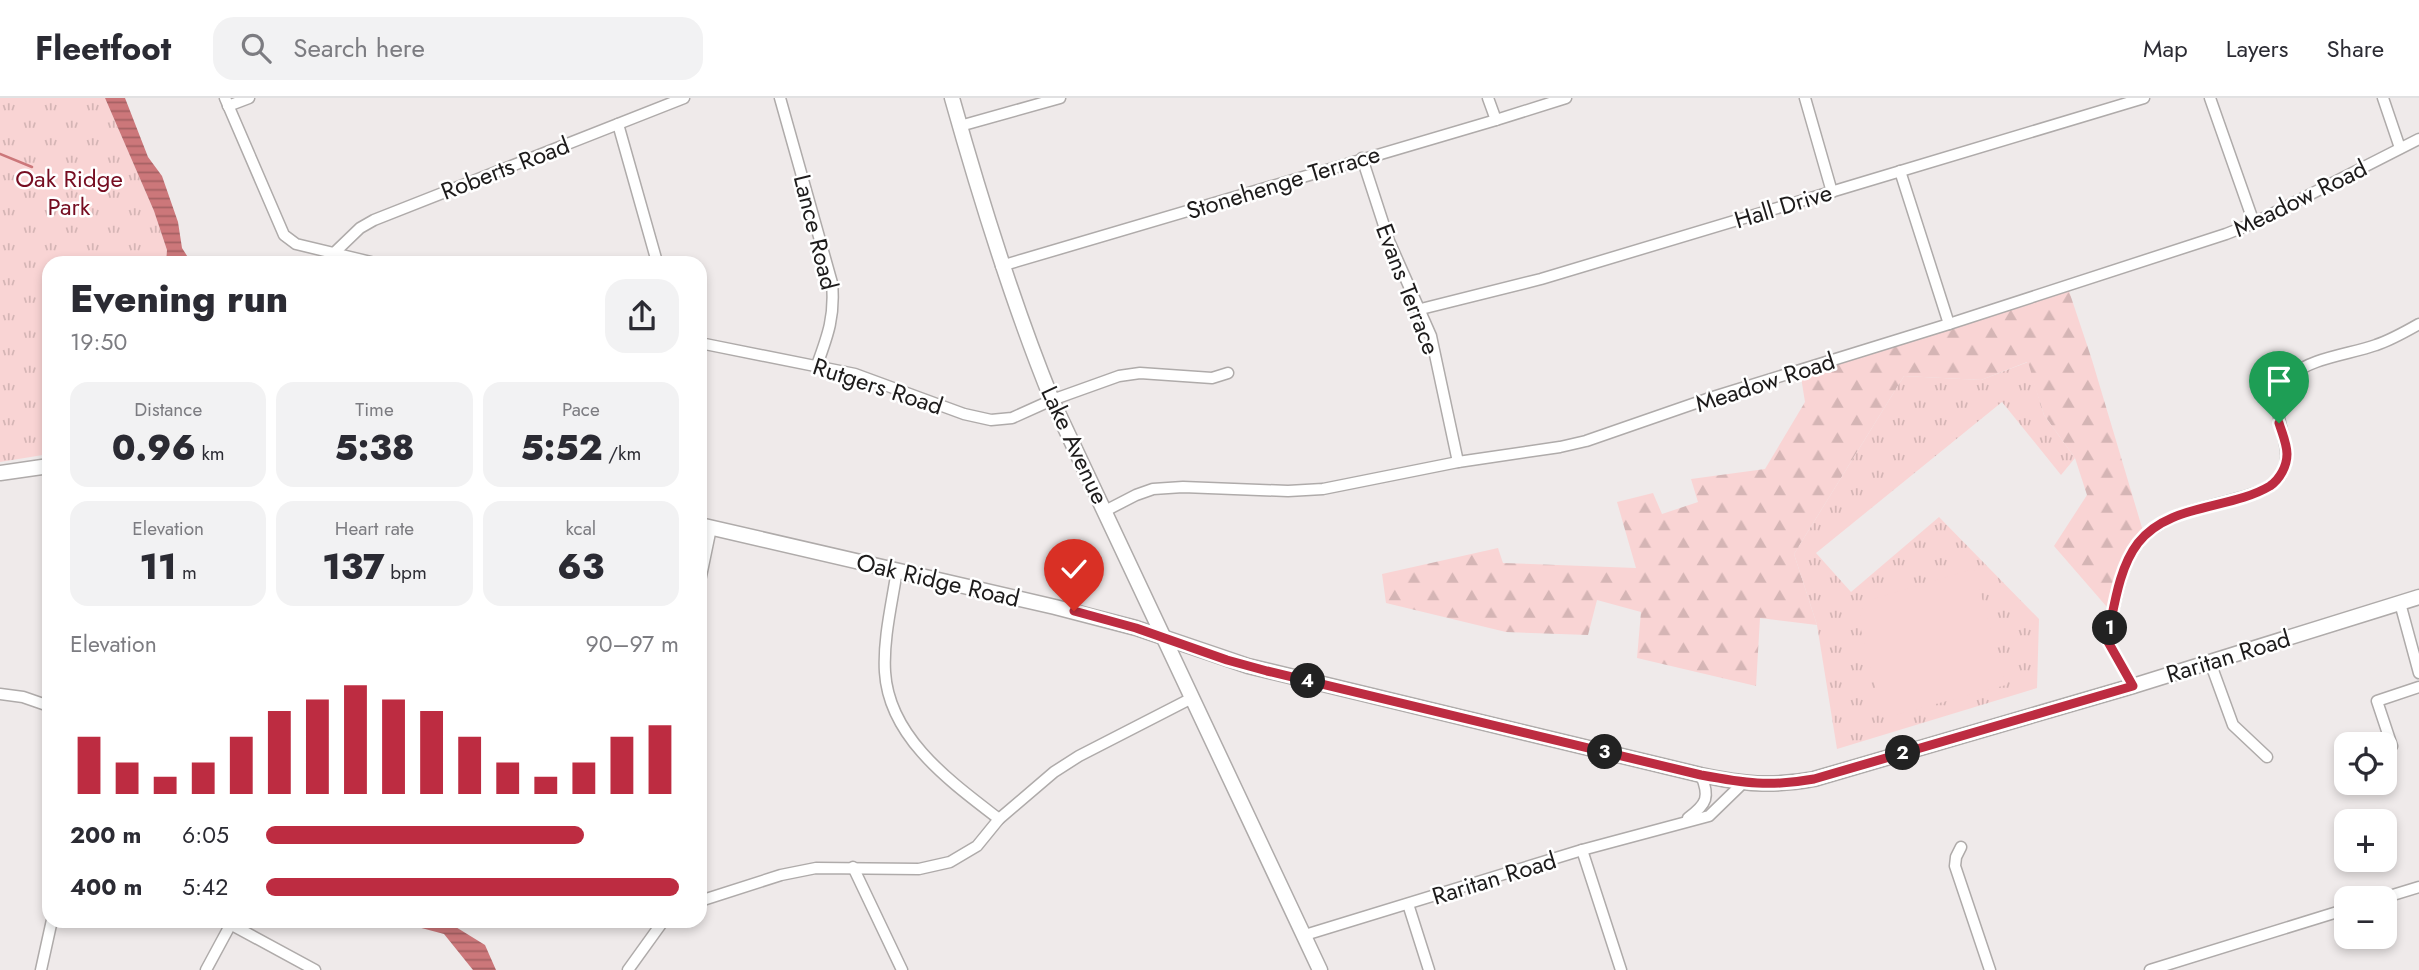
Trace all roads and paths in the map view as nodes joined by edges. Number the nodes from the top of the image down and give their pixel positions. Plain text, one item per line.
1 (249, 98) edge
2 (684, 98) edge
3 (780, 98) edge
4 (952, 98) edge
5 (1060, 98) edge
6 (1488, 98) edge
7 (1566, 98) edge
8 (1805, 98) edge
9 (2144, 98) edge
10 (2210, 98) edge
11 (2383, 98) edge
12 (227, 102) edge
13 (1496, 120) junction
14 (618, 124) junction
15 (960, 126) junction
16 (2419, 139) edge
17 (2400, 148) junction
18 (1362, 158) junction
19 (1900, 171) junction
20 (1832, 191) junction
21 (2254, 223) junction
22 (334, 253) junction
23 (346, 256) edge
24 (655, 256) edge
25 (1001, 266) junction
26 (1421, 309) junction
27 (1950, 324) junction
28 (2419, 324) edge
29 (707, 344) edge
30 (817, 365) junction
31 (1228, 373) dead end
32 (1052, 400) junction
33 (1458, 462) junction
34 (42, 467) edge
35 (0, 473) edge
36 (1105, 511) junction
37 (707, 527) edge
38 (897, 570) junction
39 (2419, 597) edge
40 (2400, 603) junction
41 (1163, 636) junction
42 (2210, 662) junction
43 (2419, 673) edge
44 (2133, 686) junction
45 (2419, 687) edge
46 (0, 694) edge
47 (1192, 698) junction
48 (42, 704) edge
49 (2387, 732) edge
50 (2267, 757) dead end
51 (1701, 775) junction
52 (1743, 783) junction
53 (999, 820) junction
54 (1683, 822) junction
55 (1961, 847) dead end
56 (1582, 850) junction
57 (853, 867) junction
58 (2419, 887) edge
59 (2397, 894) edge
60 (707, 899) edge
61 (1408, 904) junction
62 (2334, 913) edge
63 (50, 928) edge
64 (229, 928) edge
65 (241, 928) edge
66 (658, 928) edge
67 (1305, 935) junction
68 (41, 970) edge
69 (206, 970) edge
70 (315, 970) edge
71 (628, 970) edge
72 (902, 970) edge
73 (1320, 970) edge
74 (1429, 970) edge
75 (1621, 970) edge
76 (1988, 970) edge
77 (2150, 970) edge

1 - 12 street
2 - 14 street, Roberts Road
3 - 30 street, Lance Road
4 - 15 main road, Lake Avenue
5 - 15 street
6 - 13 street
7 - 13 street, Stonehenge Terrace
8 - 20 street
9 - 19 street, Hall Drive
10 - 21 street
11 - 17 street
12 - 22 street
13 - 18 street, Stonehenge Terrace
14 - 22 street, Roberts Road
14 - 24 street
15 - 25 main road, Lake Avenue
16 - 17 street, Meadow Road
17 - 21 street, Meadow Road
18 - 25 street, Stonehenge Terrace
18 - 26 street, Evans Terrace
19 - 20 street, Hall Drive
19 - 27 street
20 - 26 street, Hall Drive
21 - 27 street, Meadow Road
22 - 23 street
25 - 32 main road, Lake Avenue
26 - 33 street, Evans Terrace
27 - 33 street, Meadow Road
28 - 44 street
29 - 30 street, Rutgers Road
30 - 32 street, Rutgers Road
31 - 32 street, Rutgers Road
32 - 36 main road, Lake Avenue
33 - 36 street, Meadow Road
34 - 35 main road
36 - 41 main road, Lake Avenue
37 - 38 main road, Oak Ridge Road
38 - 41 main road, Oak Ridge Road
38 - 53 street
39 - 40 main road, Raritan Road
40 - 42 main road, Raritan Road
40 - 43 street
41 - 47 main road, Lake Avenue
41 - 51 main road, Oak Ridge Road
42 - 44 main road, Raritan Road
42 - 50 street
44 - 52 main road, Raritan Road
45 - 49 street
46 - 48 street
47 - 53 street
47 - 67 main road, Lake Avenue
51 - 52 main road, Oak Ridge Road
51 - 54 street
52 - 54 street, Raritan Road
53 - 57 street
54 - 56 street, Raritan Road
55 - 76 street
56 - 61 street, Raritan Road
56 - 75 street
57 - 60 street
57 - 72 street
58 - 59 street
61 - 67 street, Raritan Road
61 - 74 street
62 - 77 street
63 - 68 street
64 - 69 street
65 - 70 street
66 - 71 street
67 - 73 main road, Lake Avenue

